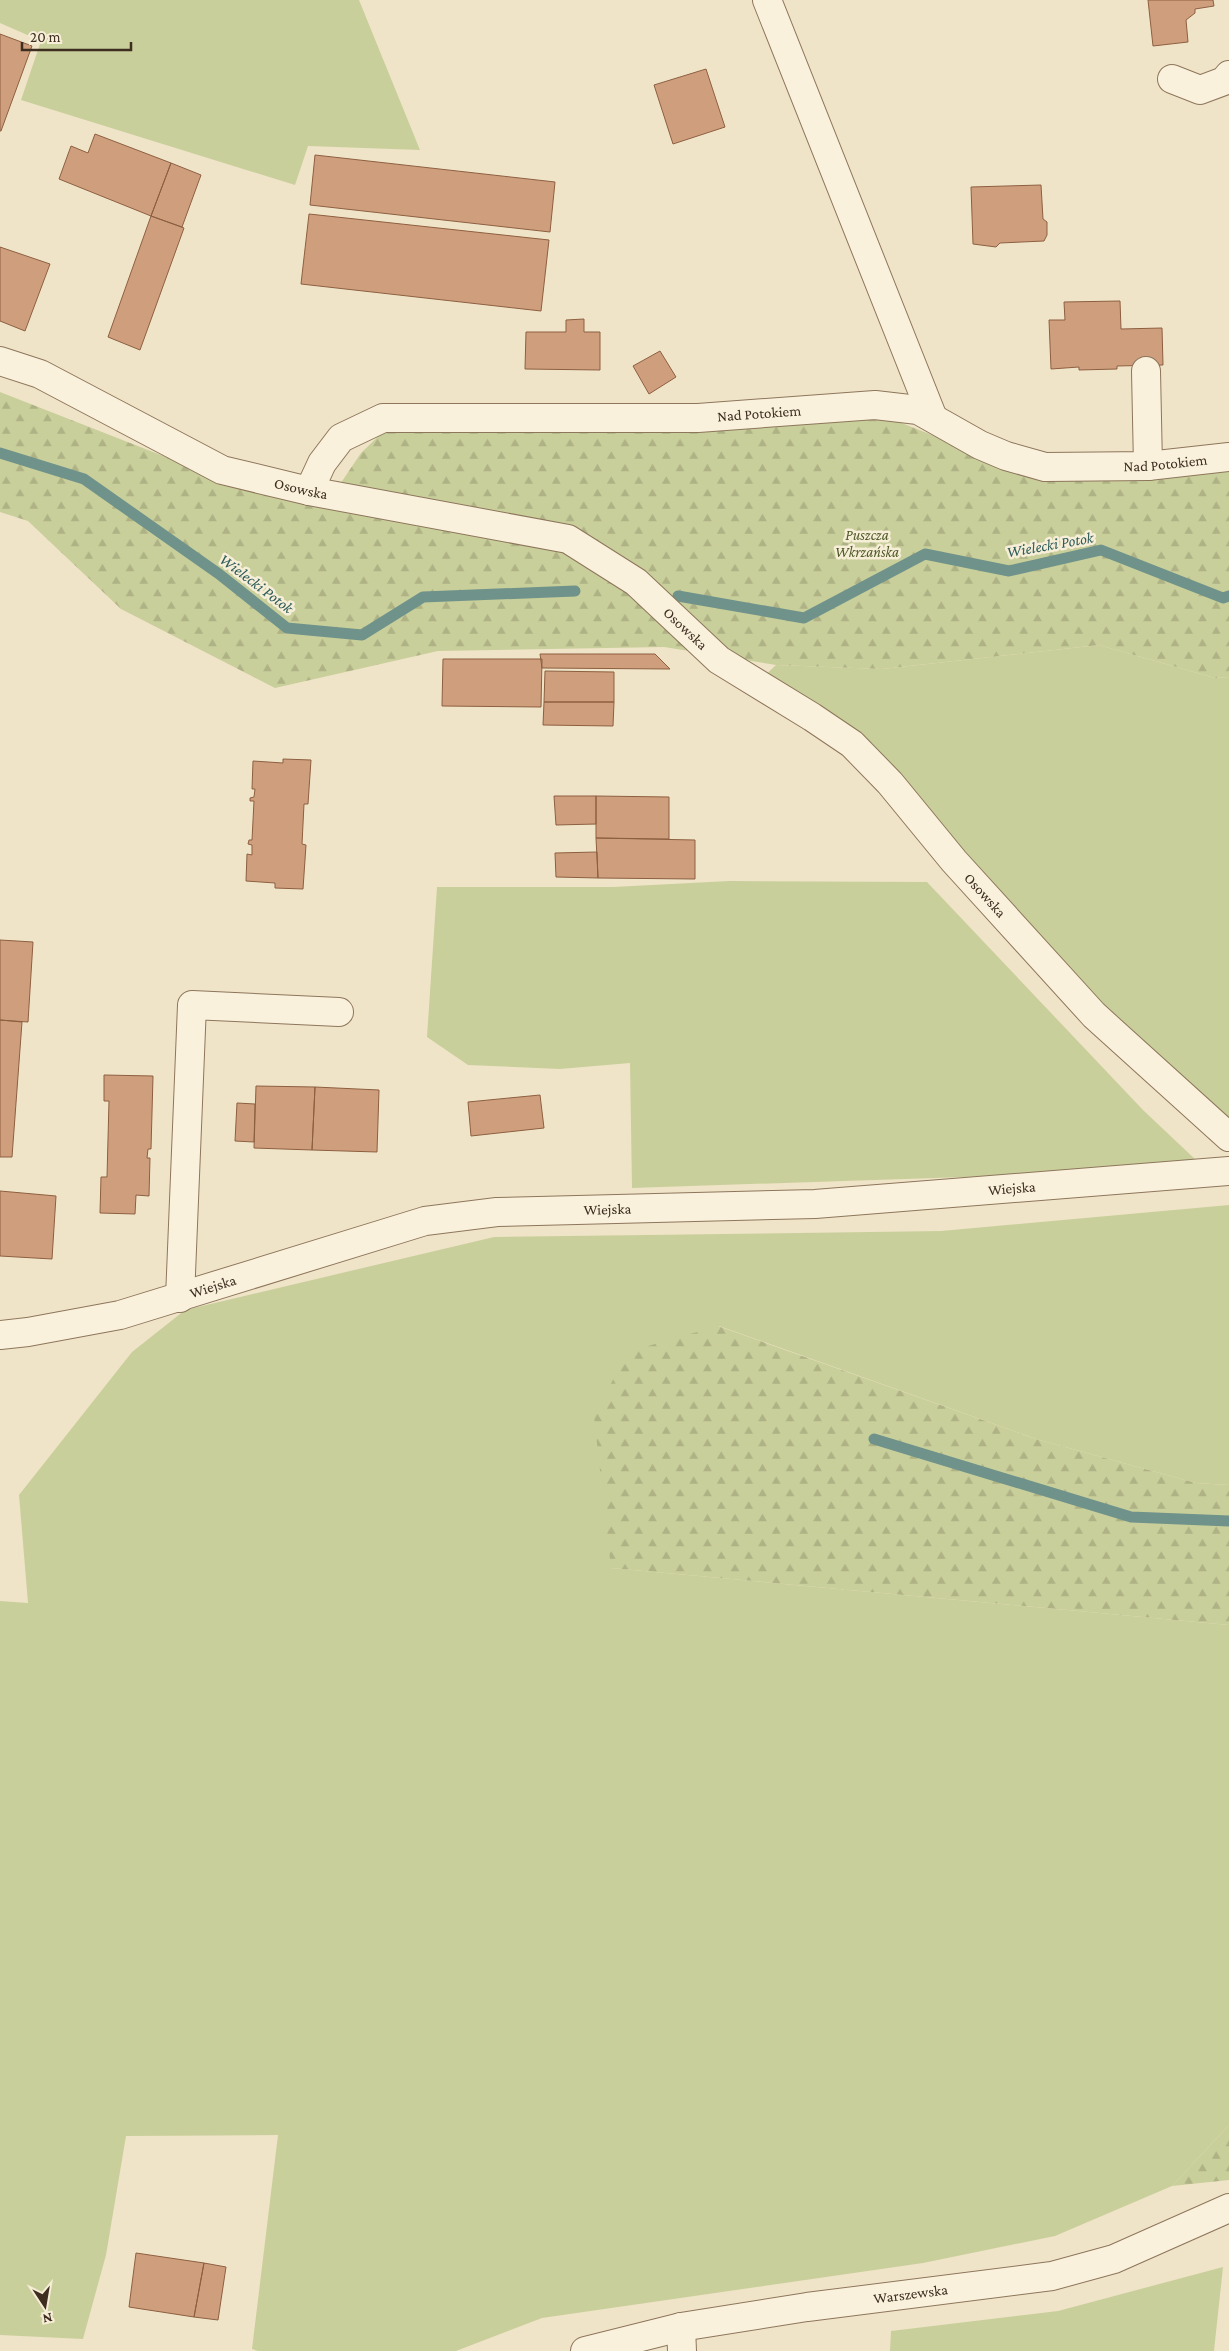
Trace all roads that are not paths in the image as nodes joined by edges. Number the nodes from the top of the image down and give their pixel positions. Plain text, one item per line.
1 (768, 0) edge
2 (1229, 75) edge
3 (1172, 79) dead end
4 (0, 360) edge
5 (1146, 371) dead end
6 (933, 418) junction
7 (1229, 457) edge
8 (1148, 466) junction
9 (309, 491) junction
10 (339, 1012) dead end
11 (1229, 1137) edge
12 (1229, 1171) edge
13 (180, 1298) junction
14 (0, 1334) edge
15 (1229, 2208) edge
16 (681, 2339) edge
17 (585, 2351) edge

1 - 6 street
2 - 3 street
4 - 9 street, Osowska
5 - 8 street
6 - 8 street, Nad Potokiem
6 - 9 street, Nad Potokiem
7 - 8 street, Nad Potokiem
9 - 11 street, Osowska
10 - 13 street
12 - 13 street, Wiejska
13 - 14 street, Wiejska
15 - 16 street, Warszewska
16 - 17 street, Warszewska

